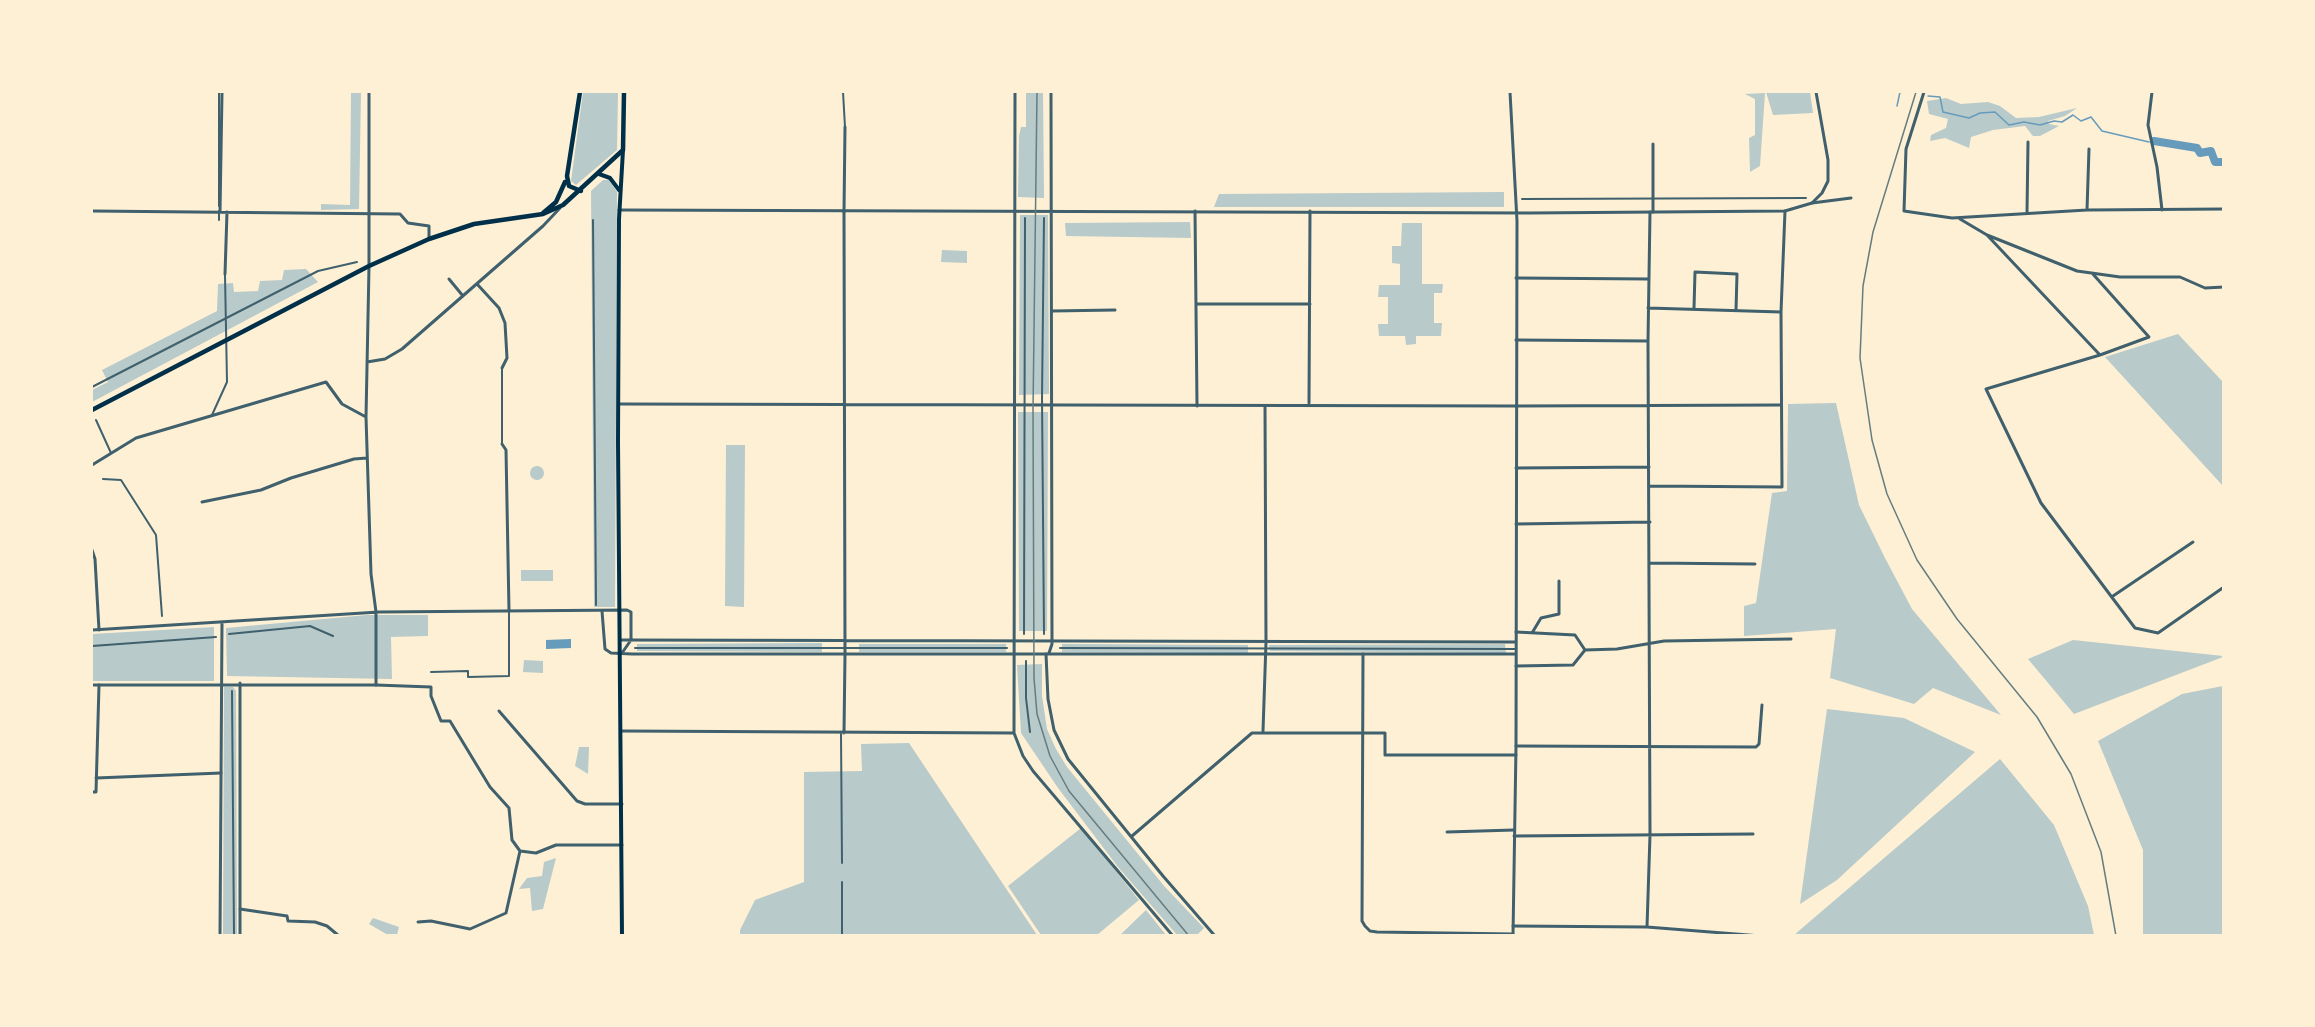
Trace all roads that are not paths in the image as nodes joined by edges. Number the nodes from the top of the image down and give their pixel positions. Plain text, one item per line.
1 (220, 92) edge
2 (369, 92) edge
3 (580, 92) edge
4 (624, 92) edge
5 (843, 92) edge
6 (1015, 92) edge
7 (1052, 92) edge
8 (1510, 92) edge
9 (1816, 92) edge
10 (1924, 92) edge
11 (2152, 92) edge
12 (845, 127) joint
13 (2028, 142) dead end
14 (1653, 144) dead end
15 (2089, 149) dead end
16 (623, 150) junction
17 (599, 174) junction
18 (567, 176) junction
19 (581, 191) junction
20 (620, 191) junction
21 (1653, 198) junction
22 (1806, 198) dead end
23 (1851, 198) dead end
24 (1521, 199) dead end
25 (1812, 203) junction
26 (563, 205) junction
27 (2223, 209) edge
28 (619, 210) junction
29 (2087, 210) junction
30 (2162, 210) junction
31 (92, 211) edge
32 (1014, 211) junction
33 (1051, 211) junction
34 (1195, 211) junction
35 (1310, 211) junction
36 (1785, 211) junction
37 (219, 212) junction
38 (227, 212) junction
39 (844, 212) junction
40 (1516, 212) junction
41 (1652, 212) junction
42 (369, 213) junction
43 (2028, 213) junction
44 (540, 215) junction
45 (1025, 218) dead end
46 (1044, 218) dead end
47 (1959, 218) junction
48 (219, 220) dead end
49 (592, 220) dead end
50 (1987, 235) junction
51 (429, 239) junction
52 (357, 262) dead end
53 (369, 266) junction
54 (2092, 273) junction
55 (225, 274) joint
56 (1516, 278) junction
57 (448, 279) dead end
58 (1650, 279) junction
59 (477, 284) junction
60 (2223, 287) edge
61 (463, 296) junction
62 (1196, 304) junction
63 (1310, 304) junction
64 (1648, 308) junction
65 (1694, 308) junction
66 (1115, 310) dead end
67 (1052, 311) junction
68 (1736, 311) junction
69 (1781, 312) junction
70 (226, 318) junction
71 (226, 339) junction
72 (1516, 340) junction
73 (1648, 341) junction
74 (2100, 355) junction
75 (367, 362) junction
76 (502, 368) joint
77 (92, 387) edge
78 (844, 403) junction
79 (1015, 403) junction
80 (1052, 403) junction
81 (619, 404) junction
82 (1024, 404) junction
83 (1043, 404) junction
84 (1309, 404) junction
85 (1780, 405) junction
86 (1197, 406) junction
87 (1265, 406) junction
88 (1516, 406) junction
89 (1650, 407) junction
90 (92, 410) edge
91 (212, 415) junction
92 (366, 417) junction
93 (96, 420) dead end
94 (502, 444) joint
95 (111, 453) junction
96 (367, 458) junction
97 (92, 465) edge
98 (1649, 467) junction
99 (1516, 468) junction
100 (103, 479) dead end
101 (1650, 486) junction
102 (202, 502) dead end
103 (1650, 522) junction
104 (1516, 524) junction
105 (2193, 542) dead end
106 (92, 550) edge
107 (1650, 563) junction
108 (1755, 564) dead end
109 (1559, 581) dead end
110 (2223, 587) edge
111 (2113, 596) junction
112 (596, 605) dead end
113 (620, 610) junction
114 (508, 611) junction
115 (602, 611) junction
116 (376, 612) junction
117 (162, 616) dead end
118 (222, 622) junction
119 (92, 630) edge
120 (99, 630) junction
121 (1516, 632) junction
122 (1532, 633) junction
123 (229, 634) dead end
124 (1024, 634) dead end
125 (1044, 634) dead end
126 (333, 636) dead end
127 (216, 637) dead end
128 (1791, 639) dead end
129 (622, 640) junction
130 (631, 640) junction
131 (844, 640) junction
132 (1052, 640) junction
133 (1014, 641) junction
134 (1266, 642) junction
135 (1516, 642) junction
136 (1650, 642) junction
137 (92, 646) edge
138 (845, 647) junction
139 (635, 648) dead end
140 (1007, 648) dead end
141 (1060, 648) dead end
142 (1265, 648) junction
143 (1516, 649) junction
144 (1585, 650) junction
145 (622, 653) junction
146 (845, 654) junction
147 (1014, 654) junction
148 (1048, 654) junction
149 (1363, 654) junction
150 (1516, 654) junction
151 (1265, 655) junction
152 (1026, 661) dead end
153 (1516, 666) junction
154 (431, 672) dead end
155 (240, 683) junction
156 (92, 684) edge
157 (221, 684) junction
158 (99, 685) junction
159 (376, 686) junction
160 (232, 691) dead end
161 (1762, 705) dead end
162 (499, 711) dead end
163 (622, 731) junction
164 (1263, 731) junction
165 (1030, 732) dead end
166 (842, 733) junction
167 (1014, 733) junction
168 (1364, 734) junction
169 (1516, 747) junction
170 (1649, 748) junction
171 (1516, 755) junction
172 (221, 773) junction
173 (96, 778) junction
174 (92, 792) edge
175 (622, 804) junction
176 (1514, 830) junction
177 (1447, 831) dead end
178 (1753, 834) dead end
179 (1650, 835) junction
180 (1132, 836) junction
181 (1514, 836) junction
182 (622, 845) junction
183 (520, 850) junction
184 (842, 863) dead end
185 (842, 882) dead end
186 (240, 909) junction
187 (418, 922) dead end
188 (1513, 926) junction
189 (1647, 927) junction
190 (1513, 935) edge
191 (220, 936) edge
192 (234, 936) edge
193 (240, 936) edge
194 (339, 936) edge
195 (622, 936) edge
196 (842, 936) edge
197 (1173, 936) edge
198 (1215, 936) edge
199 (1761, 936) edge

1 - 37 street
2 - 42 street
3 - 18 main road
4 - 16 main road
5 - 12 street
6 - 32 street
7 - 33 street
8 - 40 street
9 - 25 street
10 - 47 street
11 - 30 street
12 - 39 street
13 - 43 street
14 - 21 street
15 - 29 street
16 - 17 main road
16 - 20 main road
17 - 19 main road
17 - 20 main road
18 - 19 main road
18 - 44 main road
19 - 26 main road
20 - 28 main road
21 - 22 street
21 - 24 street
21 - 41 street
23 - 25 street
25 - 36 street
26 - 44 main road
26 - 59 street
27 - 30 street
28 - 39 street
28 - 81 main road
29 - 30 street
29 - 43 street
31 - 37 street
32 - 33 street
32 - 39 street
32 - 79 street
33 - 34 street
33 - 67 street
34 - 35 street
34 - 62 street
35 - 40 street
35 - 63 street
36 - 41 street
36 - 69 street
37 - 38 street
37 - 48 street
38 - 42 street
38 - 55 street
39 - 78 street
40 - 41 street
40 - 56 street
41 - 58 street
42 - 51 street
42 - 53 street
43 - 47 street
44 - 51 main road
45 - 82 street
46 - 83 street
47 - 50 street
49 - 112 street
50 - 54 street
50 - 74 street
51 - 53 main road
52 - 70 street
53 - 71 main road
53 - 75 street
54 - 60 street
54 - 74 street
55 - 70 street
56 - 58 street
56 - 72 street
57 - 61 street
58 - 64 street
59 - 61 street
59 - 76 street
61 - 75 street
62 - 63 street
62 - 86 street
63 - 84 street
64 - 65 street
64 - 73 street
65 - 68 street
65 - 68 street
66 - 67 street
67 - 80 street
68 - 69 street
69 - 85 street
70 - 71 street
70 - 77 street
71 - 90 main road
71 - 91 street
72 - 73 street
72 - 88 street
73 - 89 street
74 - 111 street
75 - 92 street
76 - 94 street
78 - 79 street
78 - 81 street
78 - 131 street
79 - 82 street
79 - 133 street
80 - 83 street
80 - 86 street
80 - 132 street
81 - 113 main road
82 - 83 street
82 - 124 street
83 - 125 street
84 - 87 street
84 - 88 street
85 - 89 street
85 - 101 street
86 - 87 street
87 - 134 street
88 - 89 street
88 - 99 street
89 - 98 street
91 - 92 street
91 - 95 street
92 - 96 street
93 - 95 street
94 - 114 street
95 - 97 street
96 - 102 street
96 - 116 street
98 - 99 street
98 - 101 street
99 - 104 street
100 - 117 street
101 - 103 street
103 - 104 street
103 - 107 street
104 - 121 street
105 - 111 street
106 - 120 street
107 - 108 street
107 - 136 street
109 - 122 street
110 - 111 street
113 - 115 street
113 - 129 main road
113 - 130 street
114 - 115 street
114 - 116 street
114 - 154 street
115 - 145 street
116 - 118 street
116 - 159 street
118 - 120 street
118 - 157 street
119 - 120 street
121 - 122 street
121 - 135 street
122 - 144 street
123 - 126 street
127 - 137 street
128 - 136 street
129 - 130 street
129 - 145 main road
130 - 131 street
130 - 145 street
131 - 133 street
131 - 138 street
132 - 133 street
132 - 134 street
132 - 148 street
133 - 147 street
134 - 135 street
134 - 142 street
135 - 143 street
136 - 144 street
136 - 170 street
138 - 139 street
138 - 140 street
138 - 146 street
141 - 142 street
142 - 143 street
142 - 151 street
143 - 150 street
144 - 153 street
145 - 146 street
145 - 163 main road
146 - 147 street
146 - 166 street
147 - 148 street
147 - 167 street
148 - 151 street
148 - 180 street
149 - 150 street
149 - 151 street
149 - 168 street
150 - 153 street
151 - 164 street
152 - 165 street
153 - 169 street
155 - 157 street
155 - 159 street
155 - 186 street
156 - 158 street
157 - 158 street
157 - 172 street
158 - 173 street
159 - 183 street
160 - 192 street
161 - 170 street
162 - 175 street
163 - 166 street
163 - 175 main road
164 - 168 street
164 - 180 street
166 - 167 street
166 - 184 street
167 - 197 street
168 - 171 street
168 - 190 street
169 - 170 street
169 - 171 street
170 - 179 street
171 - 176 street
172 - 173 street
172 - 191 street
173 - 174 street
175 - 182 main road
176 - 177 street
176 - 181 street
178 - 179 street
179 - 181 street
179 - 189 street
180 - 198 street
181 - 188 street
182 - 183 street
182 - 195 main road
183 - 187 street
185 - 196 street
186 - 193 street
186 - 194 street
188 - 189 street
188 - 190 street
189 - 199 street

